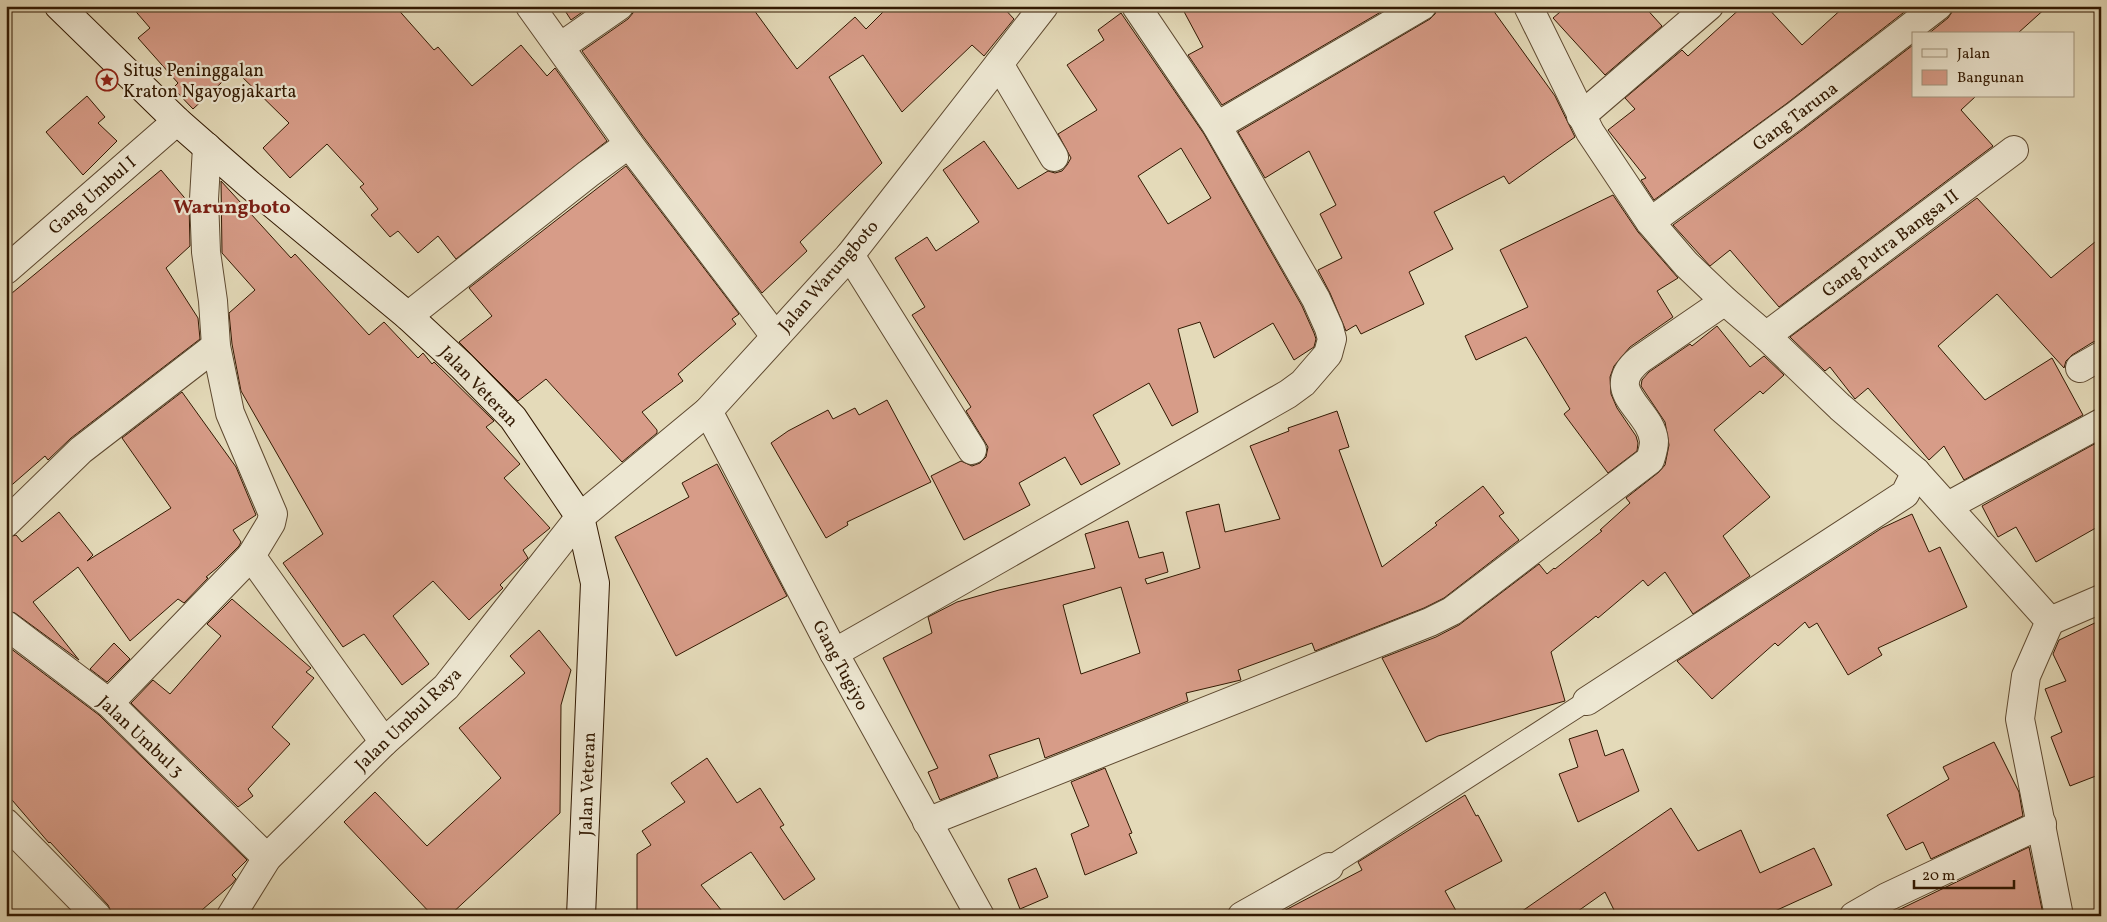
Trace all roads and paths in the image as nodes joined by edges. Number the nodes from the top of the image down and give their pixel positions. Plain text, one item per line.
1 (530, 6) edge
2 (620, 6) edge
3 (1044, 6) edge
4 (1136, 6) edge
5 (1422, 6) edge
6 (1528, 6) edge
7 (1709, 6) edge
8 (1938, 6) edge
9 (63, 8) edge
10 (560, 47) junction
11 (999, 64) junction
12 (1581, 116) junction
13 (177, 120) junction
14 (1217, 126) junction
15 (629, 144) junction
16 (207, 147) junction
17 (2014, 150) dead end
18 (1054, 157) dead end
19 (1650, 222) junction
20 (850, 255) junction
21 (6, 270) edge
22 (1725, 301) junction
23 (408, 316) junction
24 (776, 336) junction
25 (1766, 336) junction
26 (216, 346) junction
27 (708, 411) junction
28 (2101, 423) edge
29 (972, 450) dead end
30 (1916, 472) junction
31 (1948, 506) junction
32 (580, 517) junction
33 (6, 522) edge
34 (251, 556) junction
35 (2101, 599) edge
36 (2050, 622) junction
37 (6, 625) edge
38 (834, 653) junction
39 (1587, 701) joint
40 (110, 703) junction
41 (384, 742) junction
42 (927, 822) junction
43 (6, 823) edge
44 (2042, 824) junction
45 (267, 858) junction
46 (1329, 867) joint
47 (97, 916) edge
48 (230, 916) edge
49 (581, 916) edge
50 (980, 916) edge
51 (1242, 916) edge
52 (1854, 916) edge
53 (2059, 916) edge

1 - 10 street
2 - 10 street
3 - 11 street, Jalan Warungboto
4 - 14 street
5 - 14 street
6 - 12 street
7 - 12 street
8 - 19 street, Gang Taruna
9 - 13 street, Jalan Veteran
10 - 15 street
11 - 18 street
11 - 20 street, Jalan Warungboto
12 - 19 street
13 - 16 street, Jalan Veteran
13 - 21 street, Gang Umbul I
14 - 38 street
15 - 23 street
15 - 24 street
16 - 23 street, Jalan Veteran
16 - 26 street
17 - 25 street, Gang Putra Bangsa II
19 - 22 street
20 - 24 street, Jalan Warungboto
20 - 29 street
22 - 25 street
22 - 42 street
23 - 32 street, Jalan Veteran
24 - 27 street, Jalan Warungboto
25 - 30 street
26 - 33 street
26 - 34 street
27 - 32 street, Jalan Warungboto
27 - 38 street, Gang Tugiyo
28 - 31 street
30 - 31 street
30 - 39 street
31 - 36 street
32 - 41 street, Jalan Umbul Raya
32 - 49 street, Jalan Veteran
34 - 40 street
34 - 41 street
35 - 36 street
36 - 44 street
37 - 40 street, Jalan Umbul 3
38 - 42 street, Gang Tugiyo
39 - 46 lane
40 - 45 street, Jalan Umbul 3
41 - 45 street, Jalan Umbul Raya
42 - 50 street, Gang Tugiyo
43 - 47 street
44 - 52 street
44 - 53 street
45 - 48 street, Jalan Umbul Raya
46 - 51 street

